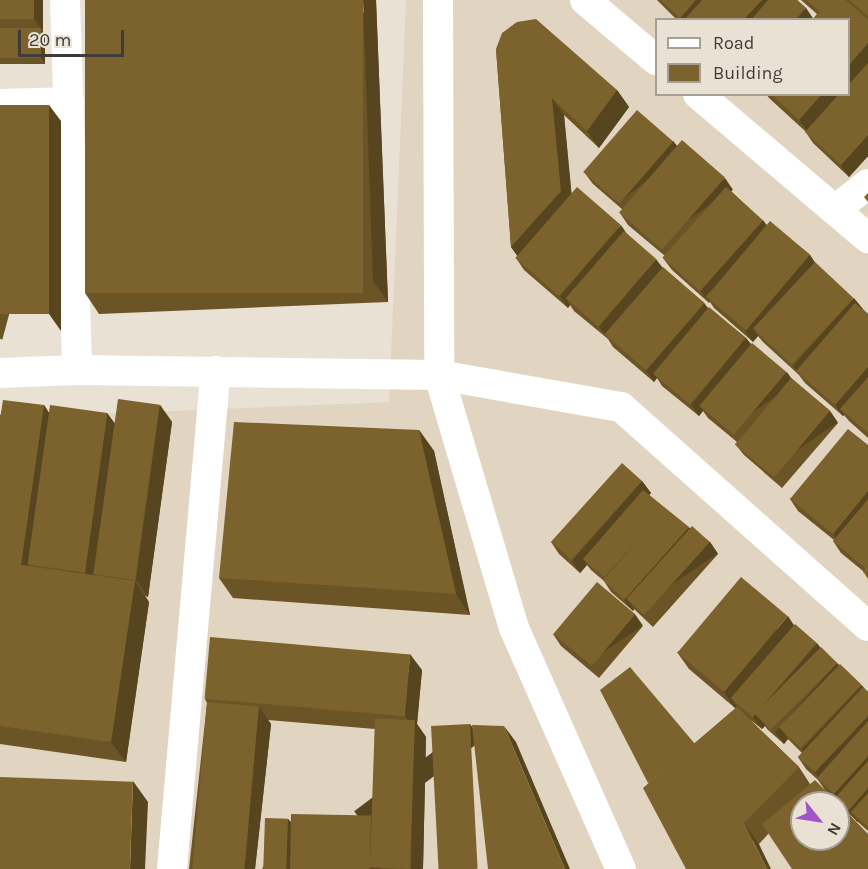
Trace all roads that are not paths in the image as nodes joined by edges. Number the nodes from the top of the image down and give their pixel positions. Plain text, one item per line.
1 (65, 0) edge
2 (438, 0) edge
3 (585, 0) edge
4 (655, 58) edge
5 (700, 96) edge
6 (69, 102) junction
7 (0, 104) edge
8 (868, 184) edge
9 (836, 209) junction
10 (868, 238) edge
11 (77, 370) junction
12 (216, 371) junction
13 (0, 373) edge
14 (439, 375) junction
15 (868, 626) edge
16 (172, 869) edge
17 (621, 869) edge

1 - 6 street
2 - 14 street
3 - 4 street
5 - 9 street
6 - 7 street
6 - 11 street
8 - 9 street
9 - 10 street
11 - 12 street
11 - 13 street
12 - 14 street
12 - 16 street
14 - 15 street
14 - 17 street

